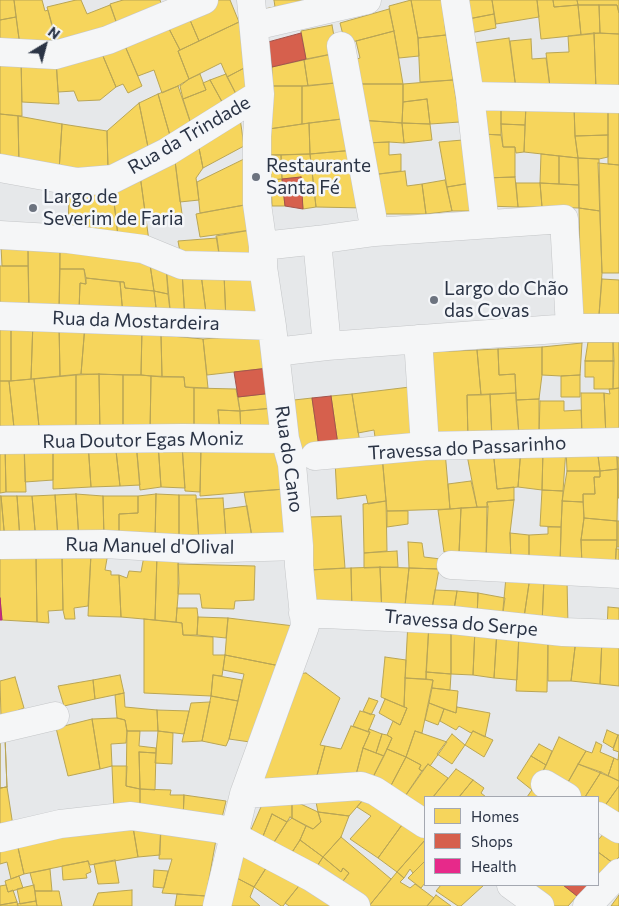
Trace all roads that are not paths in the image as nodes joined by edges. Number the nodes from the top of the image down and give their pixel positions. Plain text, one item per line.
1 (204, 0) edge
2 (367, 0) edge
3 (455, 0) edge
4 (253, 13) edge
5 (341, 46) dead end
6 (0, 52) edge
7 (260, 94) junction
8 (470, 96) junction
9 (619, 99) edge
10 (0, 168) edge
11 (485, 224) junction
12 (375, 232) junction
13 (0, 235) edge
14 (317, 240) junction
15 (263, 256) junction
16 (0, 316) edge
17 (570, 328) junction
18 (619, 328) edge
19 (273, 339) junction
20 (418, 339) junction
21 (327, 346) junction
22 (285, 439) junction
23 (0, 440) edge
24 (619, 442) edge
25 (425, 446) junction
26 (314, 456) dead end
27 (0, 546) edge
28 (299, 546) junction
29 (451, 565) dead end
30 (619, 574) edge
31 (303, 613) junction
32 (619, 634) edge
33 (55, 716) dead end
34 (0, 728) edge
35 (244, 794) junction
36 (599, 817) edge
37 (424, 823) edge
38 (619, 829) edge
39 (233, 837) junction
40 (0, 838) edge
41 (619, 873) edge
42 (512, 886) edge
43 (591, 904) edge
44 (217, 906) edge
45 (356, 906) edge
46 (540, 906) edge

1 - 6 street
2 - 4 street
3 - 8 street
4 - 7 street, Rua do Cano
5 - 12 street
7 - 10 street, Rua da Trindade
7 - 15 street, Rua do Cano
8 - 9 street
8 - 11 street
11 - 12 street
11 - 17 street
12 - 14 street
13 - 15 street
14 - 15 street
14 - 21 street
15 - 19 street, Rua do Cano
16 - 19 street, Rua da Mostardeira
17 - 18 street
17 - 20 street
19 - 21 street
19 - 22 street, Rua do Cano
20 - 21 street
20 - 25 street
22 - 23 street, Rua Doutor Egas Moniz
22 - 28 street, Rua do Cano
24 - 25 street, Travessa do Passarinho
25 - 26 street, Travessa do Passarinho
27 - 28 street, Rua Manuel d'Olival
28 - 31 street, Rua do Cano
29 - 30 street
31 - 32 street, Travessa do Serpe
31 - 35 street, Rua do Cano
33 - 34 street
35 - 37 street
35 - 39 street, Rua do Cano
36 - 38 street
39 - 40 street
39 - 44 street, Rua do Cano
39 - 45 street
41 - 43 street
42 - 46 street

